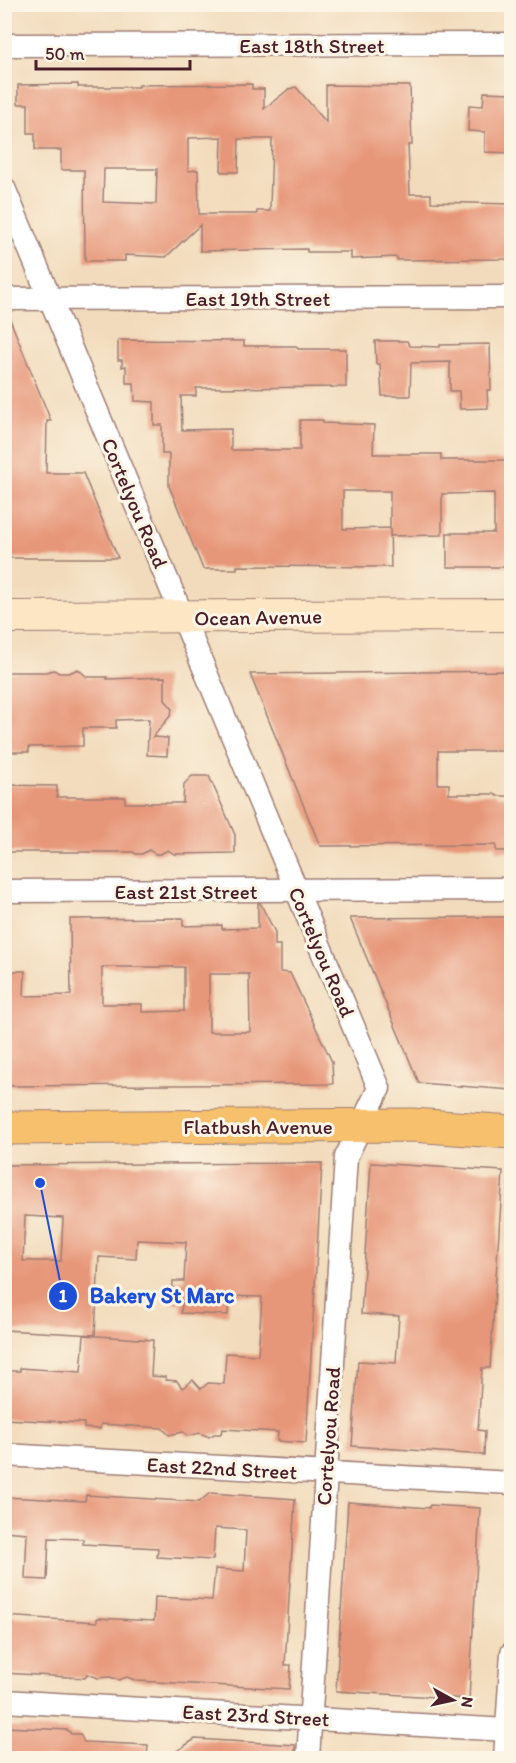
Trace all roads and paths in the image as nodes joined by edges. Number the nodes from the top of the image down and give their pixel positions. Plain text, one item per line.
1 (512, 44) edge
2 (4, 45) edge
3 (4, 188) edge
4 (512, 297) edge
5 (50, 298) junction
6 (4, 299) edge
7 (512, 615) edge
8 (4, 617) edge
9 (183, 618) junction
10 (512, 889) edge
11 (4, 891) edge
12 (296, 891) junction
13 (362, 1125) junction
14 (4, 1128) edge
15 (512, 1131) edge
16 (4, 1455) edge
17 (325, 1474) junction
18 (512, 1483) edge
19 (512, 1653) edge
20 (4, 1701) edge
21 (311, 1718) junction
22 (507, 1730) junction
23 (308, 1758) edge
24 (505, 1758) edge

1 - 2 street, East 18th Street
3 - 5 street, Cortelyou Road
4 - 5 street, East 19th Street
5 - 6 street, East 19th Street
5 - 9 street, Cortelyou Road
7 - 9 main road, Ocean Avenue
8 - 9 main road, Ocean Avenue
9 - 12 street, Cortelyou Road
10 - 12 street, East 21st Street
11 - 12 street, East 21st Street
12 - 13 street, Cortelyou Road
13 - 14 main road, Flatbush Avenue
13 - 15 main road, Flatbush Avenue
13 - 17 street, Cortelyou Road
16 - 17 street, East 22nd Street
17 - 18 street, East 22nd Street
17 - 21 street, Cortelyou Road
19 - 22 street
20 - 21 street, East 23rd Street
21 - 22 street, East 23rd Street
21 - 23 street, Cortelyou Road
22 - 24 street

